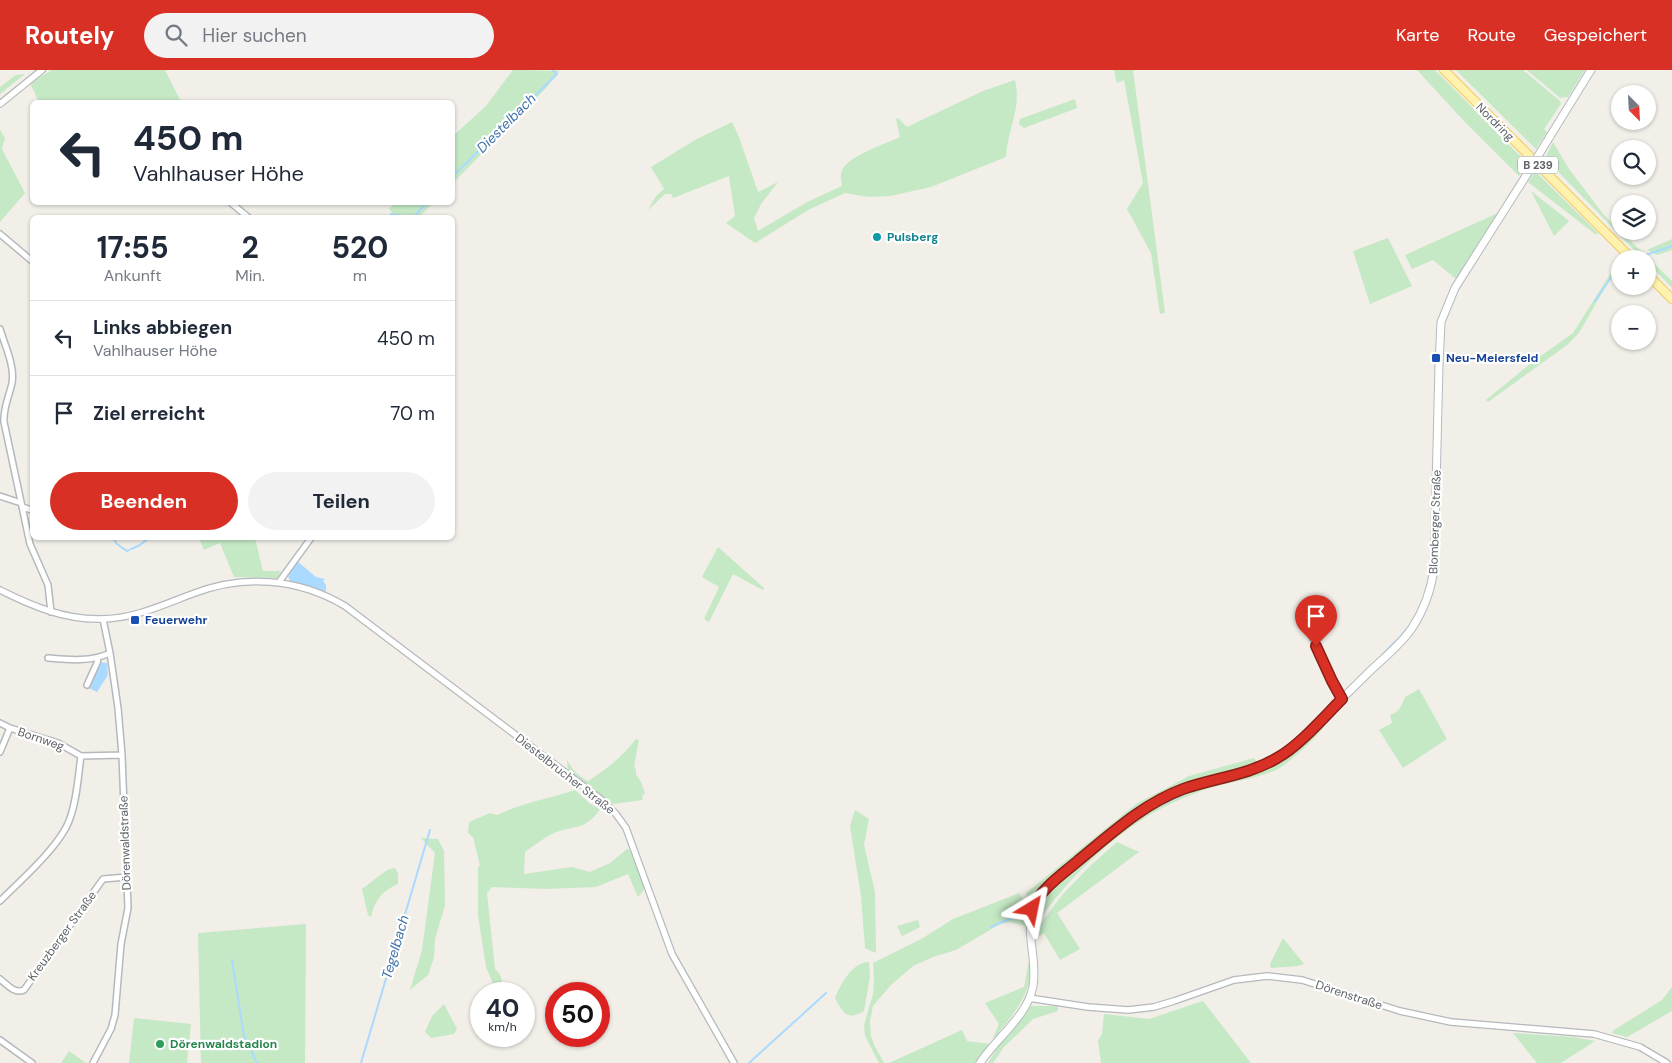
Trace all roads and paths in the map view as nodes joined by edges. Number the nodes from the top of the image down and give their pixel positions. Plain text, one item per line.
1 (42, 70) edge
2 (1444, 70) edge
3 (1592, 70) edge
4 (0, 104) edge
5 (234, 205) edge
6 (245, 215) edge
7 (0, 234) edge
8 (1623, 250) edge
9 (30, 259) edge
10 (1656, 282) edge
11 (1672, 299) edge
12 (0, 329) edge
13 (0, 496) edge
14 (22, 505) junction
15 (30, 509) edge
16 (310, 540) edge
17 (279, 582) junction
18 (0, 590) edge
19 (51, 612) junction
20 (103, 619) junction
21 (1310, 632) dead end
22 (110, 653) junction
23 (48, 658) dead end
24 (98, 658) junction
25 (87, 684) dead end
26 (1342, 699) junction
27 (0, 723) edge
28 (10, 728) junction
29 (0, 752) edge
30 (122, 755) junction
31 (81, 756) junction
32 (127, 877) junction
33 (0, 901) edge
34 (0, 979) edge
35 (1030, 998) junction
36 (0, 1040) edge
37 (32, 1063) edge
38 (93, 1063) edge
39 (734, 1063) edge
40 (980, 1063) edge
41 (1667, 1063) edge

1 - 4 street
2 - 8 main road, Nordring / B 239
3 - 26 main road, Blomberger Straße, bridge
5 - 6 street
7 - 9 street
10 - 11 main road
12 - 14 street
13 - 14 street
14 - 15 street
14 - 19 street
16 - 17 street
17 - 20 street, Diestelbrucher Straße
17 - 39 street, Diestelbrucher Straße
18 - 19 street, Diestelbrucher Straße
19 - 20 street, Diestelbrucher Straße
20 - 22 street, Dörenwaldstraße
21 - 26 street
22 - 24 street
22 - 30 street, Dörenwaldstraße
23 - 24 street
24 - 25 street
26 - 35 main road, Blomberger Straße
27 - 28 street, Bornweg
28 - 29 street
28 - 31 street, Bornweg
30 - 31 street
30 - 32 street, Dörenwaldstraße
31 - 33 street
32 - 34 street, Kreuzberger Straße
32 - 38 street, Dörenwaldstraße
35 - 40 main road, Blomberger Straße
35 - 41 street, Dörenstraße
36 - 37 street

